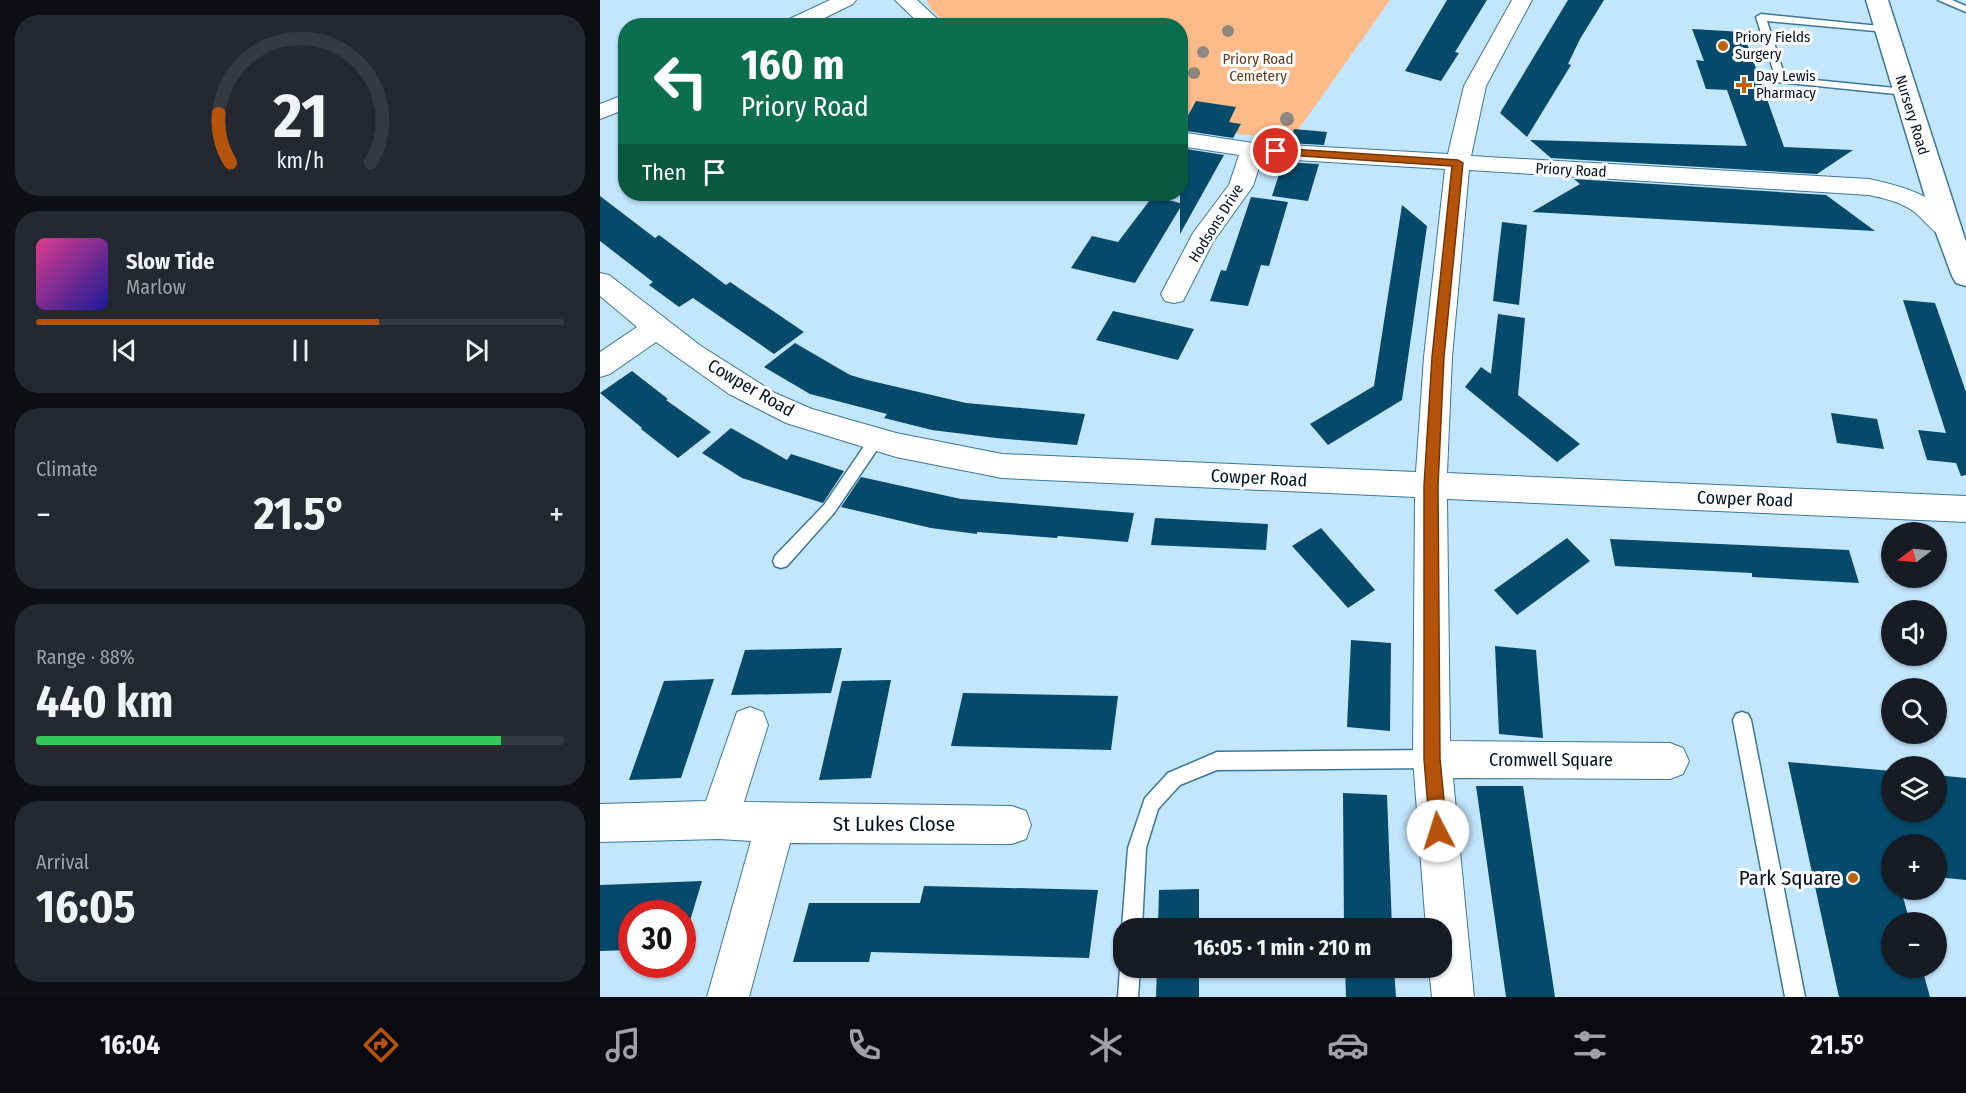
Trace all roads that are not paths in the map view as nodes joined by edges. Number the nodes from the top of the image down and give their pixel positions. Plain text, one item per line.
1 (846, 0) edge
2 (905, 0) edge
3 (1522, 0) edge
4 (1877, 0) edge
5 (1943, 0) edge
6 (1966, 9) edge
7 (807, 18) edge
8 (926, 18) edge
9 (1886, 29) junction
10 (1905, 92) junction
11 (618, 104) edge
12 (600, 112) edge
13 (1188, 140) edge
14 (1253, 150) junction
15 (1458, 163) junction
16 (1948, 230) junction
17 (1966, 276) edge
18 (600, 282) edge
19 (1173, 297) dead end
20 (657, 327) junction
21 (600, 366) edge
22 (876, 440) junction
23 (1431, 486) junction
24 (1966, 509) edge
25 (781, 561) dead end
26 (1742, 720) dead end
27 (750, 725) dead end
28 (1432, 759) junction
29 (1670, 760) dead end
30 (719, 820) junction
31 (600, 823) edge
32 (776, 823) junction
33 (1012, 825) dead end
34 (1133, 918) edge
35 (1129, 978) edge
36 (728, 997) edge
37 (1128, 997) edge
38 (1453, 997) edge
39 (1795, 997) edge

1 - 7 street
2 - 8 street
3 - 15 street
4 - 9 main road, Nursery Road
5 - 6 lane
9 - 10 main road, Nursery Road
9 - 10 lane
10 - 16 main road, Nursery Road
11 - 12 street
13 - 14 street, Priory Road
14 - 15 street, Priory Road
14 - 19 street, Hodsons Drive
15 - 16 street, Priory Road
15 - 23 street
16 - 17 main road, Nursery Road
18 - 20 street, Cowper Road
20 - 21 street
20 - 22 street, Cowper Road
22 - 23 street, Cowper Road
22 - 25 lane
23 - 24 street, Cowper Road
23 - 28 street
26 - 39 lane
27 - 30 street
28 - 29 street, Cromwell Square
28 - 34 lane
28 - 38 street
30 - 31 street, St Lukes Close
30 - 32 street, St Lukes Close
32 - 33 street, St Lukes Close
32 - 36 street
35 - 37 lane

